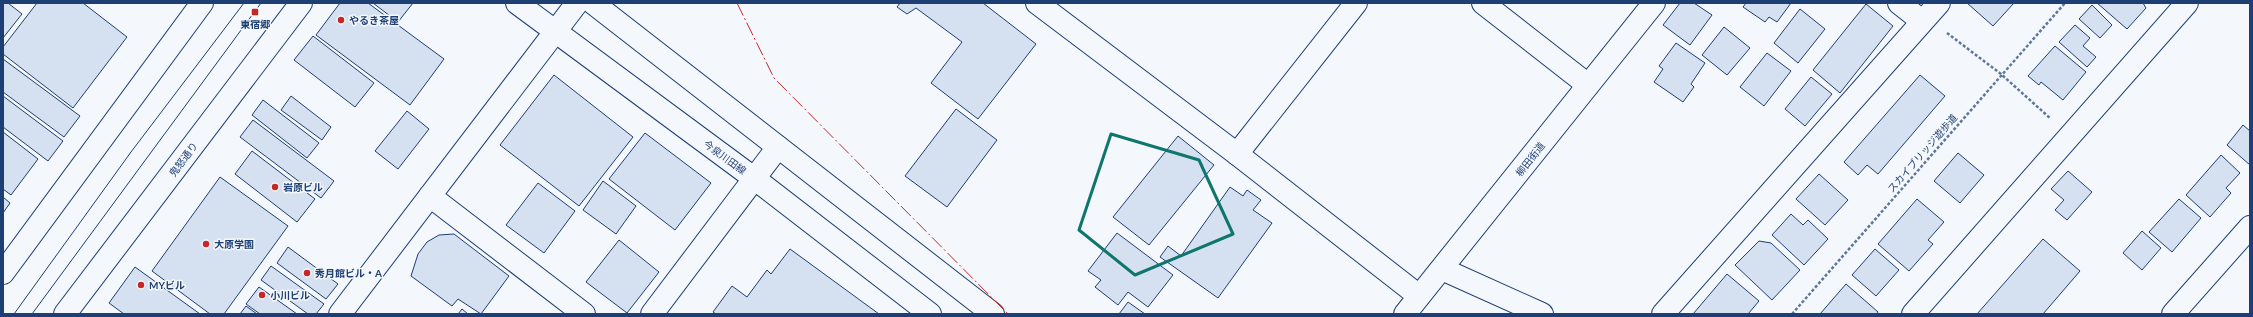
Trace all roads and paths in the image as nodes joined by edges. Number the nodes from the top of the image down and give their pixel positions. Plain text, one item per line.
1 (202, 3) edge
2 (301, 3) edge
3 (517, 3) edge
4 (577, 3) edge
5 (593, 3) edge
6 (1037, 3) edge
7 (1356, 3) edge
8 (1483, 3) edge
9 (1654, 3) edge
10 (1899, 3) edge
11 (2065, 3) edge
12 (2187, 3) edge
13 (1929, 14) edge
14 (555, 32) junction
15 (2002, 74) junction
16 (1588, 85) junction
17 (2070, 136) junction
18 (778, 147) junction
19 (1237, 154) junction
20 (754, 179) junction
21 (430, 196) junction
22 (2250, 227) edge
23 (1442, 269) junction
24 (3, 273) edge
25 (1419, 296) junction
26 (65, 314) edge
27 (340, 314) edge
28 (584, 314) edge
29 (652, 314) edge
30 (930, 314) edge
31 (993, 314) edge
32 (1405, 314) edge
33 (1542, 314) edge
34 (1663, 314) edge
35 (1792, 314) edge
36 (1913, 314) edge
37 (2173, 314) edge

1 - 24 street
2 - 26 street, 鬼怒通り
3 - 14 street, 今泉川田線
4 - 14 street
5 - 18 street
6 - 19 street
7 - 19 street
8 - 16 street
9 - 16 street, 柳田街道
10 - 13 street
11 - 15 path, スカイブリッジ遊歩道
12 - 17 street
13 - 15 path
13 - 34 street
14 - 20 street, 今泉川田線
14 - 21 street
15 - 17 path
15 - 35 path, スカイブリッジ遊歩道
16 - 23 street, 柳田街道
17 - 36 street
18 - 20 street
18 - 31 street
19 - 25 street
20 - 29 street
20 - 30 street, 今泉川田線
21 - 27 street
21 - 28 street
22 - 37 street
23 - 25 street, 柳田街道
23 - 33 street
25 - 32 street, 柳田街道

